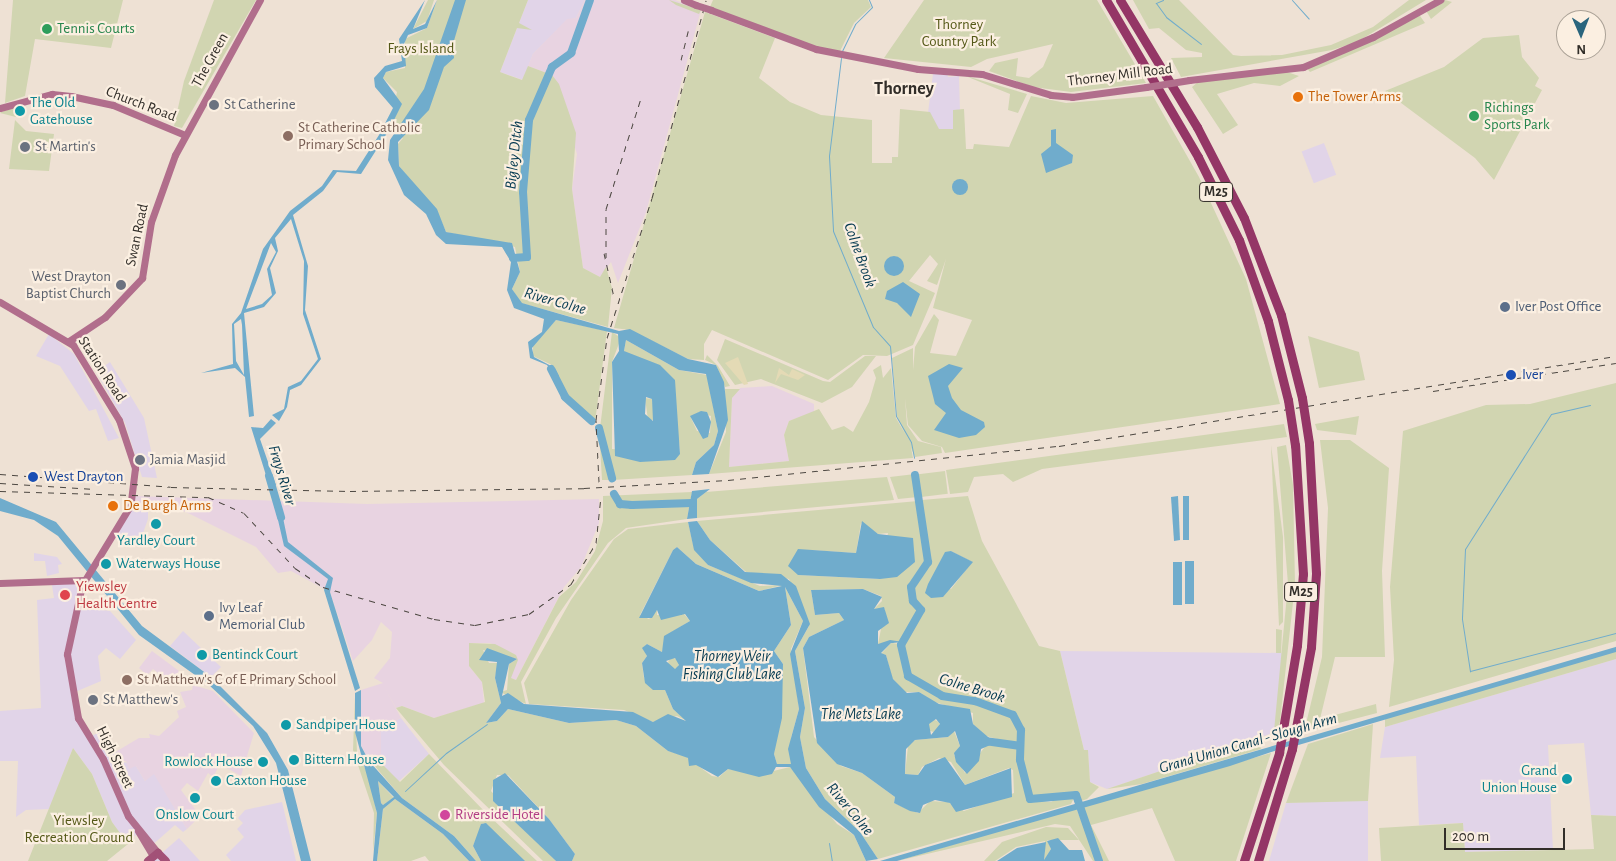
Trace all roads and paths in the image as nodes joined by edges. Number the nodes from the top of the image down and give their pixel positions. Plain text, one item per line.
1 (260, 0) edge
2 (684, 0) edge
3 (1106, 0) edge
4 (1120, 0) edge
5 (1440, 0) edge
6 (0, 108) edge
7 (185, 135) junction
8 (0, 302) edge
9 (69, 341) junction
10 (94, 563) joint
11 (84, 580) junction
12 (0, 583) edge
13 (157, 859) edge
14 (1244, 861) edge
15 (1258, 861) edge

1 - 7 street, The Green
2 - 5 street, Thorney Mill Road, bridge
3 - 14 highway, M25, bridge
4 - 15 highway, M25, bridge
6 - 7 street, Church Road
7 - 9 street, Swan Road
8 - 9 street, Station Road
9 - 10 street, Station Road
10 - 11 street, High Street
11 - 12 street
11 - 13 street, High Street

